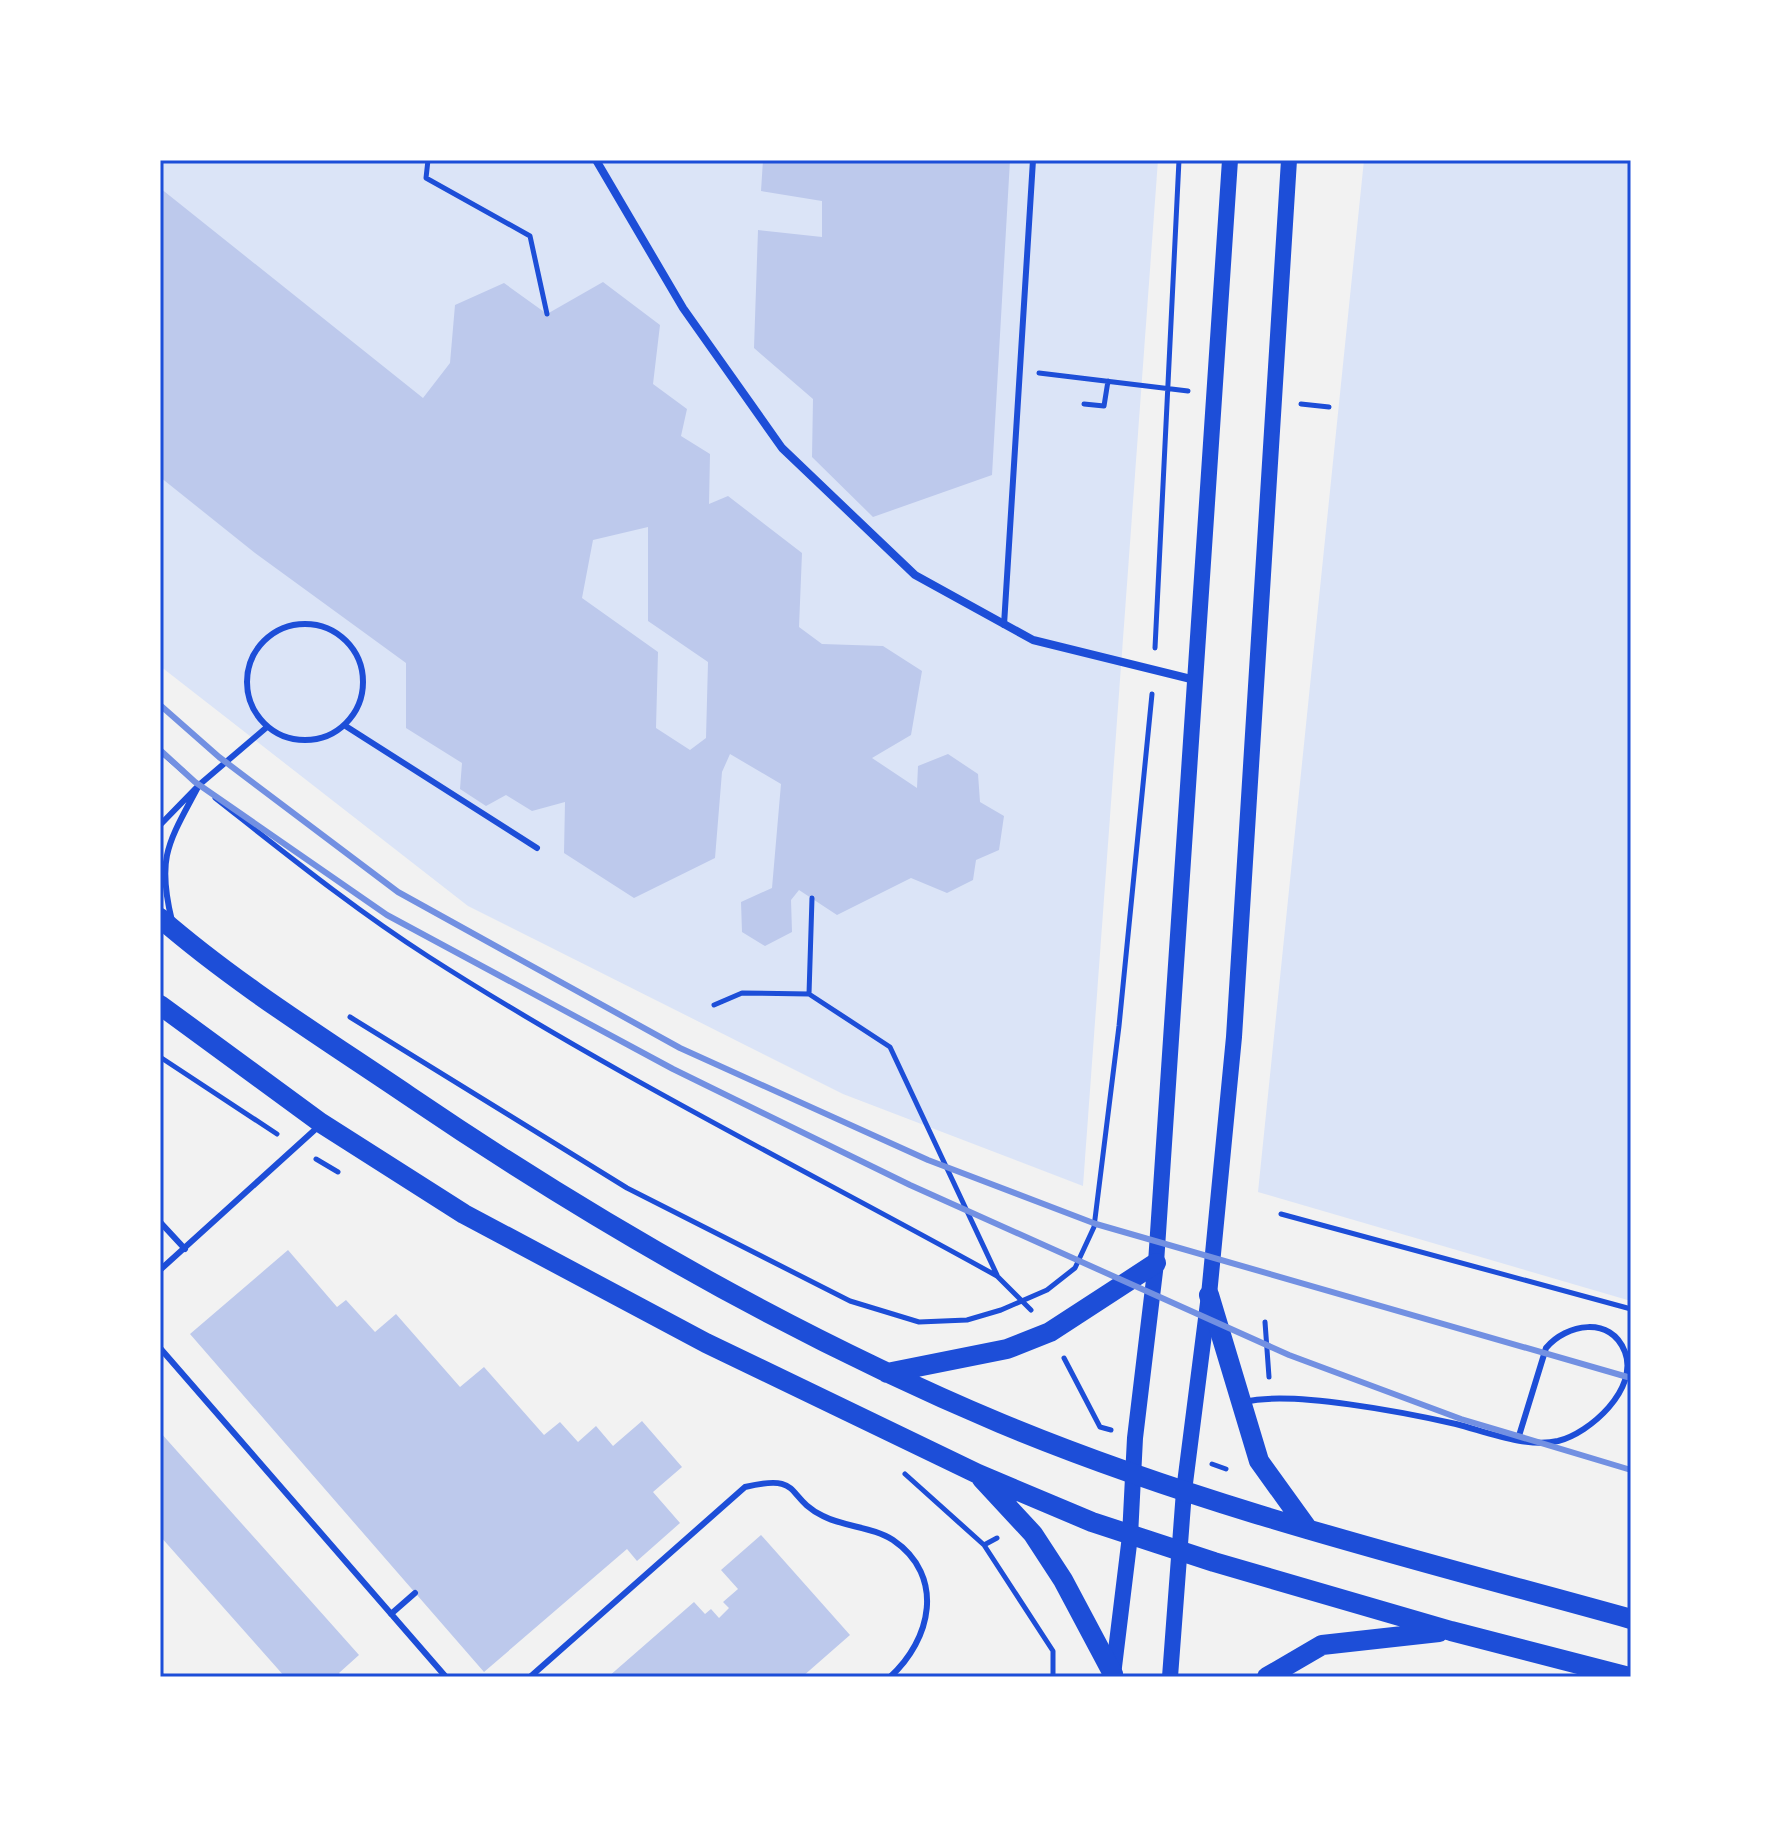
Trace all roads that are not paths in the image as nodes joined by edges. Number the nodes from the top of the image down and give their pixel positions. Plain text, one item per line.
1 (596, 160) edge
2 (1033, 160) edge
3 (1230, 160) edge
4 (1289, 160) edge
5 (1004, 625) junction
6 (1195, 680) junction
7 (344, 725) junction
8 (267, 727) junction
9 (199, 785) junction
10 (160, 825) edge
11 (537, 848) dead end
12 (167, 924) edge
13 (160, 1005) edge
14 (321, 1123) junction
15 (160, 1222) edge
16 (185, 1249) junction
17 (1156, 1263) junction
18 (160, 1270) edge
19 (1209, 1295) junction
20 (160, 1348) edge
21 (887, 1373) junction
22 (1241, 1403) junction
23 (1518, 1439) junction
24 (1134, 1473) junction
25 (978, 1474) junction
26 (1184, 1491) junction
27 (1308, 1529) junction
28 (1130, 1536) junction
29 (1179, 1551) junction
30 (415, 1593) dead end
31 (391, 1614) junction
32 (1631, 1619) edge
33 (1451, 1631) junction
34 (1112, 1676) edge
35 (446, 1677) edge
36 (530, 1677) edge
37 (890, 1677) edge
38 (1170, 1677) edge
39 (1267, 1677) edge
40 (1629, 1677) edge

1 - 5 street
2 - 5 lane
3 - 6 main road
4 - 19 main road
5 - 6 street
6 - 17 main road
7 - 8 lane
7 - 8 lane
7 - 11 lane
8 - 9 lane
9 - 10 lane
9 - 12 lane
12 - 21 main road
13 - 14 main road
14 - 16 lane
14 - 25 main road
15 - 16 lane
16 - 18 lane
17 - 21 main road
17 - 24 main road
19 - 22 main road
19 - 26 main road
20 - 31 lane
21 - 24 main road
22 - 23 lane
22 - 27 main road
23 - 23 lane
24 - 26 main road
24 - 28 main road
25 - 28 main road
25 - 34 main road
26 - 27 main road
26 - 29 main road
27 - 32 main road
28 - 29 main road
28 - 34 main road
29 - 33 main road
29 - 38 main road
30 - 31 lane
31 - 35 lane
33 - 39 main road
33 - 40 main road
36 - 37 lane

